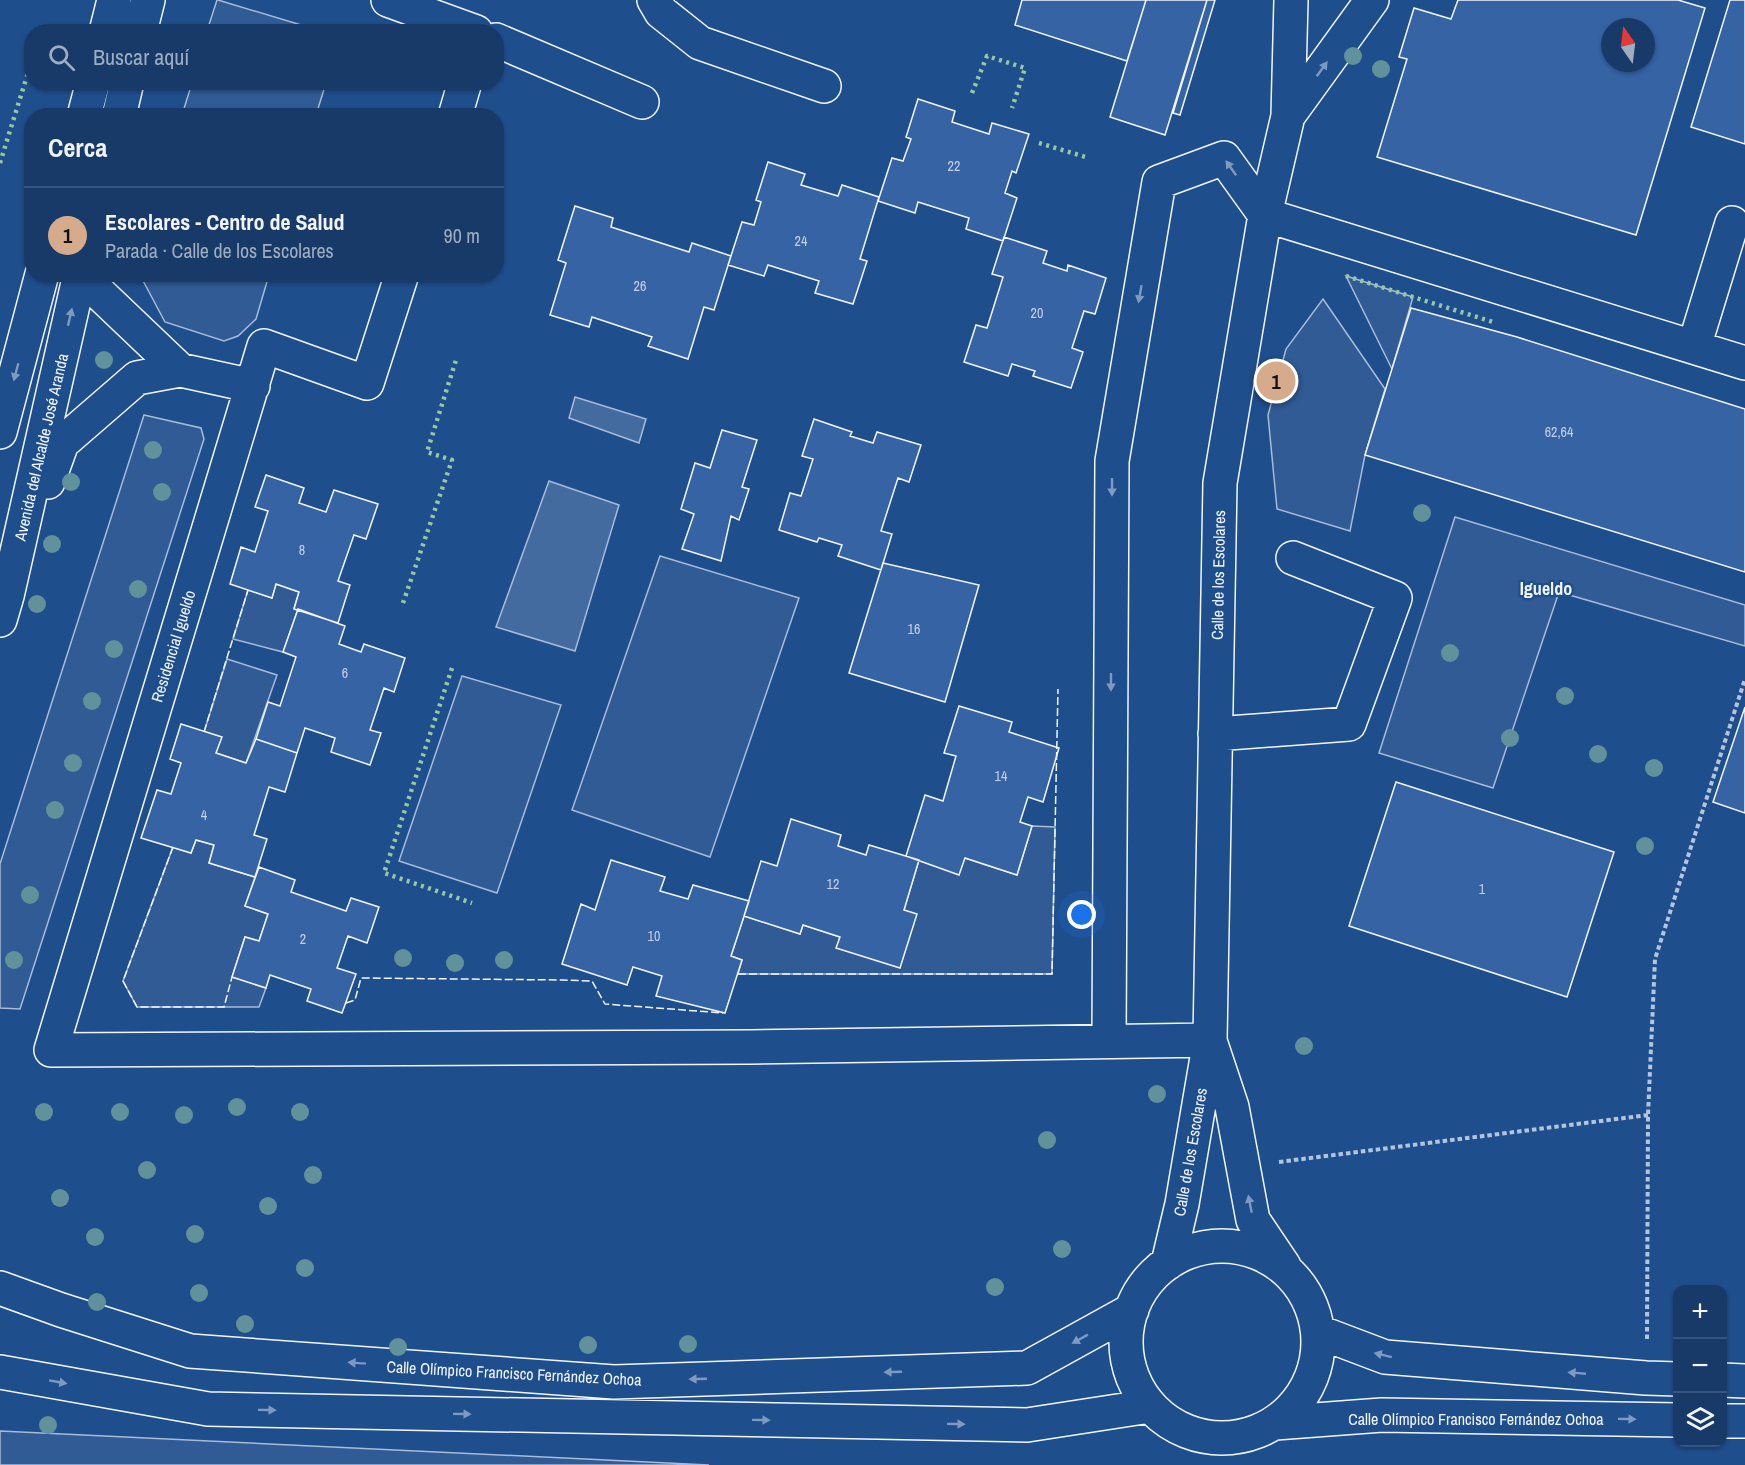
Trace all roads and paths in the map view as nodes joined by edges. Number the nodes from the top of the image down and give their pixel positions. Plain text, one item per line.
1 (114, 0) edge
2 (148, 0) edge
3 (387, 0) edge
4 (654, 0) edge
5 (1291, 0) edge
6 (1372, 0) edge
7 (108, 24) edge
8 (142, 24) edge
9 (454, 24) edge
10 (504, 43) edge
11 (824, 87) dead end
12 (91, 90) edge
13 (125, 90) edge
14 (462, 90) edge
15 (642, 102) dead end
16 (86, 108) edge
17 (121, 108) edge
18 (457, 108) edge
19 (1288, 116) junction
20 (1265, 215) junction
21 (1732, 223) dead end
22 (40, 282) edge
23 (78, 282) edge
24 (93, 282) edge
25 (399, 282) edge
26 (30, 319) junction
27 (0, 329) edge
28 (1694, 347) junction
29 (1745, 363) edge
30 (180, 370) junction
31 (253, 386) junction
32 (0, 430) edge
33 (1293, 558) dead end
34 (4, 608) edge
35 (1745, 679) edge
36 (1215, 734) junction
37 (1109, 1040) junction
38 (1209, 1040) junction
39 (1648, 1115) junction
40 (1243, 1166) junction
41 (1168, 1263) junction
42 (1289, 1272) junction
43 (0, 1288) edge
44 (1131, 1310) junction
45 (1318, 1332) junction
46 (0, 1372) edge
47 (1662, 1379) edge
48 (1727, 1380) edge
49 (1745, 1381) edge
50 (1150, 1406) junction
51 (1673, 1420) edge
52 (1727, 1421) edge
53 (1745, 1421) edge
54 (1275, 1423) junction
55 (1244, 1436) junction
56 (1228, 1465) edge

1 - 7 street
2 - 8 street
3 - 9 street
4 - 11 street
5 - 19 street, Calle de los Escolares
19 -> 6 street, Calle de los Escolares
10 - 15 street
12 - 16 street
13 - 17 street
14 - 18 street
19 - 20 street, Calle de los Escolares
20 - 28 street
20 - 36 street, Calle de los Escolares
20 -> 37 street
21 - 28 street
22 - 26 street
34 -> 23 street, Avenida del Alcalde José Aranda
24 - 30 street
25 - 31 street, Residencial Igueldo
26 - 27 street
26 -> 32 street
28 - 29 street
30 - 31 street
30 - 34 street
31 - 37 street, Residencial Igueldo
33 - 36 street
35 - 39 path
36 - 38 street, Calle de los Escolares
37 - 38 street
38 - 40 street, Calle de los Escolares
38 - 41 street, Calle de los Escolares
39 - 40 path
39 - 47 path
42 -> 40 street, Calle de los Escolares
41 - 42 street
41 - 44 street
42 - 45 street
44 -> 43 street, Calle Olímpico Francisco Fernández Ochoa
44 - 50 street
47 -> 45 street
45 - 54 street
46 -> 50 street
48 - 49 street
50 - 55 street
54 -> 51 street, Calle Olímpico Francisco Fernández Ochoa
52 - 53 street
54 - 55 street
55 - 56 street

